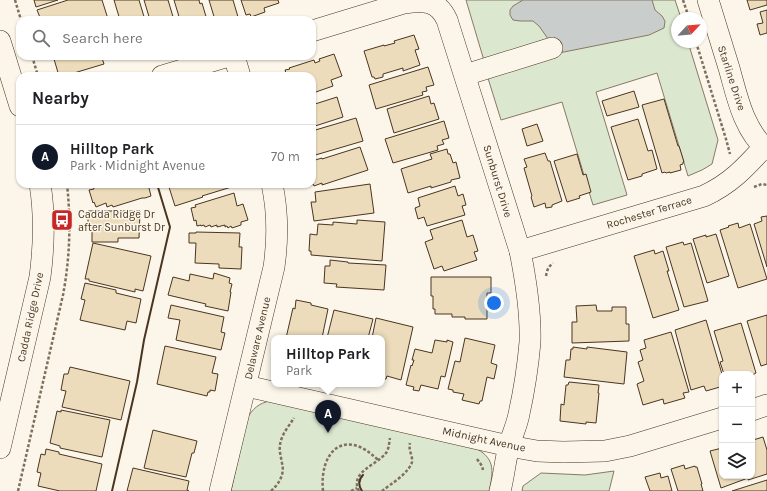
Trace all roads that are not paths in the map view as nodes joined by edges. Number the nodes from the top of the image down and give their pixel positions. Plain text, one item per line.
1 (708, 0) edge
2 (316, 30) edge
3 (0, 41) edge
4 (552, 48) dead end
5 (216, 60) edge
6 (235, 60) edge
7 (175, 72) edge
8 (239, 72) edge
9 (465, 75) junction
10 (16, 93) edge
11 (766, 149) edge
12 (41, 188) edge
13 (273, 188) edge
14 (520, 251) junction
15 (246, 386) junction
16 (767, 406) edge
17 (755, 409) edge
18 (719, 419) edge
19 (509, 446) junction
20 (0, 448) edge
21 (220, 491) edge
22 (500, 491) edge

1 - 11 street, Starline Drive
2 - 9 street, Sunburst Drive
3 - 10 street
4 - 9 street
5 - 7 street
6 - 8 street
9 - 14 street, Sunburst Drive
11 - 14 street, Rochester Terrace
12 - 20 street, Cadda Ridge Drive
13 - 15 street, Delaware Avenue
14 - 19 street, Sunburst Drive
15 - 19 street, Midnight Avenue
15 - 21 street, Delaware Avenue
16 - 17 street
18 - 19 street, Midnight Avenue
19 - 22 street, Sunburst Drive

